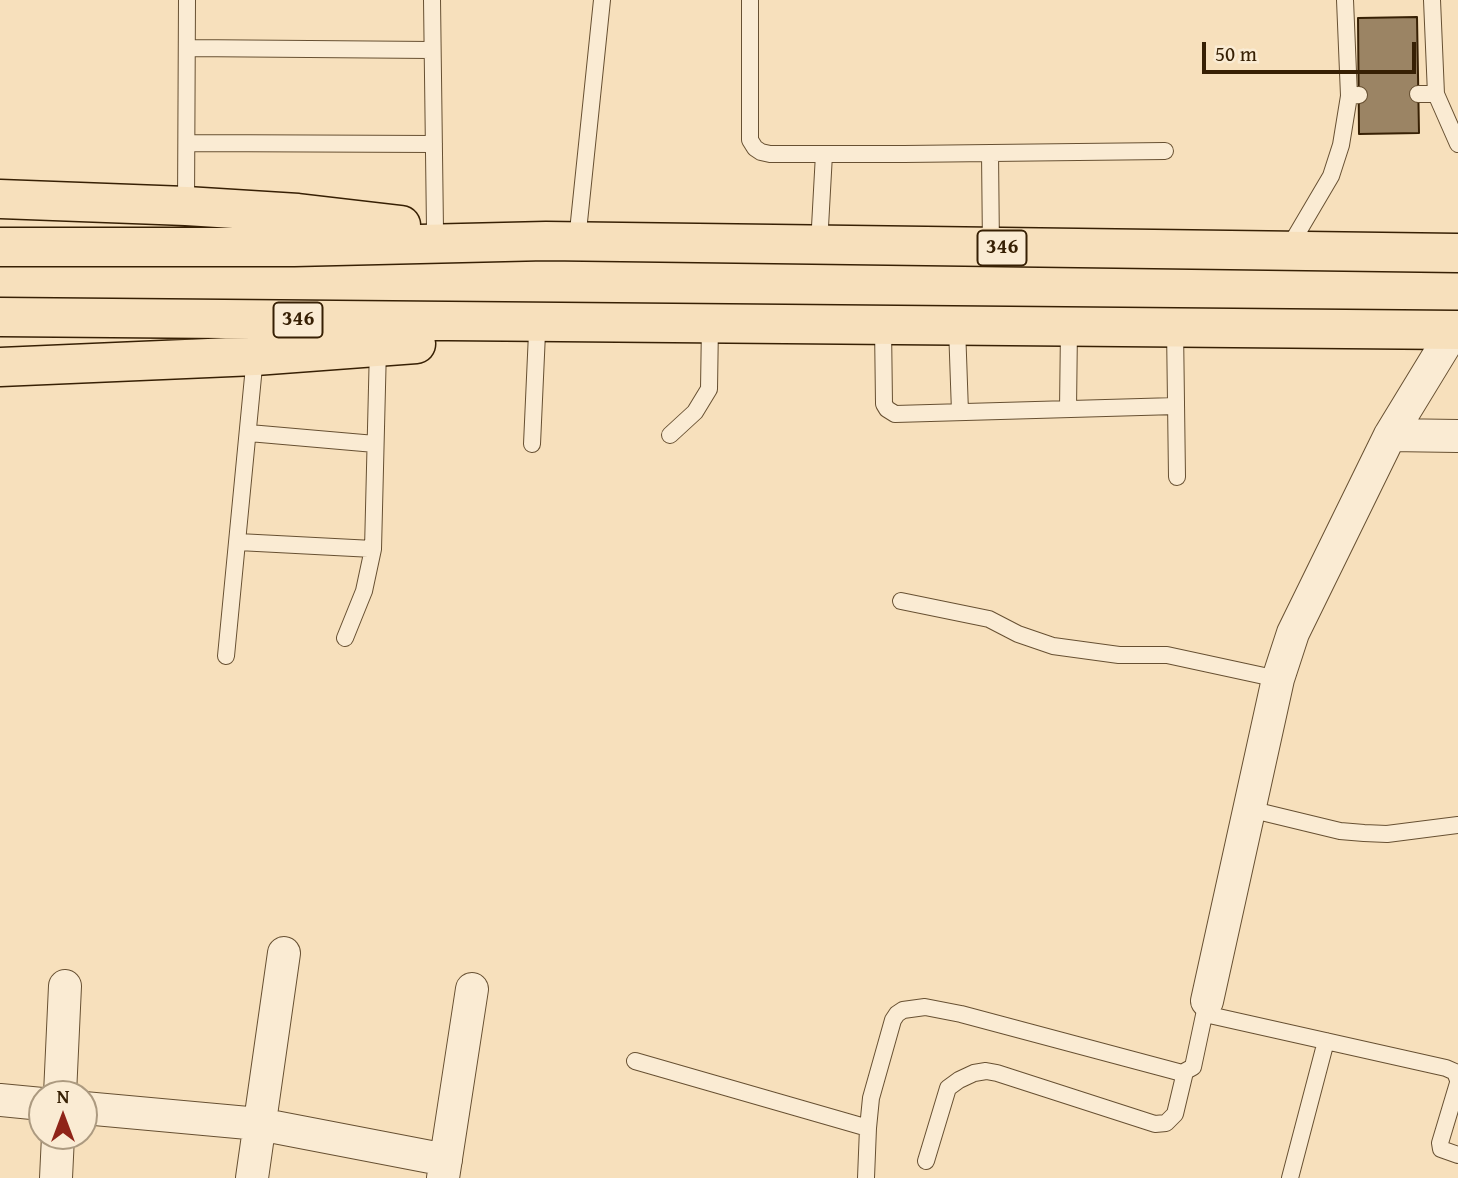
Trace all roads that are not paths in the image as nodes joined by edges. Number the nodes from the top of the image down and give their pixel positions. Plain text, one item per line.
1 (187, 0) edge
2 (432, 0) edge
3 (602, 0) edge
4 (750, 0) edge
5 (1345, 0) edge
6 (1432, 0) edge
7 (187, 48) junction
8 (431, 50) junction
9 (1418, 94) dead end
10 (1436, 94) junction
11 (187, 143) junction
12 (434, 144) junction
13 (1458, 144) edge
14 (1165, 151) dead end
15 (990, 153) junction
16 (824, 155) junction
17 (0, 199) edge
18 (186, 206) junction
19 (435, 229) junction
20 (561, 241) junction
21 (819, 245) junction
22 (0, 247) edge
23 (991, 248) junction
24 (1287, 251) junction
25 (1458, 253) edge
26 (0, 317) edge
27 (596, 323) junction
28 (710, 324) junction
29 (883, 326) junction
30 (957, 327) junction
31 (1069, 328) junction
32 (1175, 328) junction
33 (1456, 330) edge
34 (537, 333) junction
35 (378, 347) junction
36 (256, 356) junction
37 (0, 367) edge
38 (1176, 406) junction
39 (1068, 409) junction
40 (960, 412) junction
41 (249, 433) junction
42 (670, 435) dead end
43 (1390, 435) junction
44 (1458, 436) edge
45 (375, 444) junction
46 (533, 444) dead end
47 (1177, 477) dead end
48 (238, 542) junction
49 (373, 549) junction
50 (901, 601) dead end
51 (345, 638) dead end
52 (226, 656) dead end
53 (1279, 679) junction
54 (1249, 809) junction
55 (1458, 825) edge
56 (284, 953) dead end
57 (65, 986) dead end
58 (472, 989) dead end
59 (1206, 1007) junction
60 (1326, 1041) junction
61 (635, 1061) dead end
62 (1185, 1072) junction
63 (61, 1080) edge
64 (1458, 1082) edge
65 (0, 1100) edge
66 (28, 1103) edge
67 (98, 1109) edge
68 (259, 1124) junction
69 (868, 1128) junction
70 (57, 1150) edge
71 (1458, 1156) edge
72 (926, 1161) dead end
73 (444, 1169) edge
74 (55, 1178) edge
75 (252, 1178) edge
76 (866, 1178) edge
77 (1290, 1178) edge

1 - 7 lane
2 - 8 lane
3 - 20 lane
4 - 16 lane
5 - 24 lane
6 - 10 lane
7 - 8 lane
7 - 11 lane
8 - 12 lane
9 - 10 lane
10 - 13 lane
11 - 12 lane
11 - 18 lane
12 - 19 lane
14 - 15 lane
15 - 16 lane
15 - 23 lane
16 - 21 lane
17 - 18 main road
18 - 19 main road
19 - 20 main road
20 - 21 main road, 346
20 - 22 main road, 346
21 - 23 main road, 346
23 - 24 main road, 346
24 - 25 main road, 346
26 - 27 main road, 346
27 - 28 main road, 346
27 - 34 main road
28 - 29 main road, 346
28 - 42 lane
29 - 30 main road, 346
29 - 40 lane
30 - 31 main road, 346
30 - 40 lane
31 - 32 main road, 346
31 - 39 lane
32 - 33 main road, 346
32 - 38 lane
33 - 43 street
34 - 35 main road
34 - 46 lane
35 - 36 main road
35 - 45 lane
36 - 37 main road
36 - 41 lane
38 - 39 lane
38 - 47 lane
39 - 40 lane
41 - 45 lane
41 - 48 lane
43 - 44 street
43 - 53 street
45 - 49 lane
48 - 49 lane
48 - 52 lane
49 - 51 lane
50 - 53 lane
53 - 54 street
54 - 55 lane
54 - 59 street
56 - 68 street
57 - 63 street
58 - 73 street
59 - 60 lane
59 - 62 lane
60 - 64 lane
60 - 77 lane
61 - 69 lane
62 - 69 lane
62 - 72 lane
64 - 71 lane
65 - 66 street
67 - 68 street
68 - 73 street
68 - 75 street
69 - 76 lane
70 - 74 street

